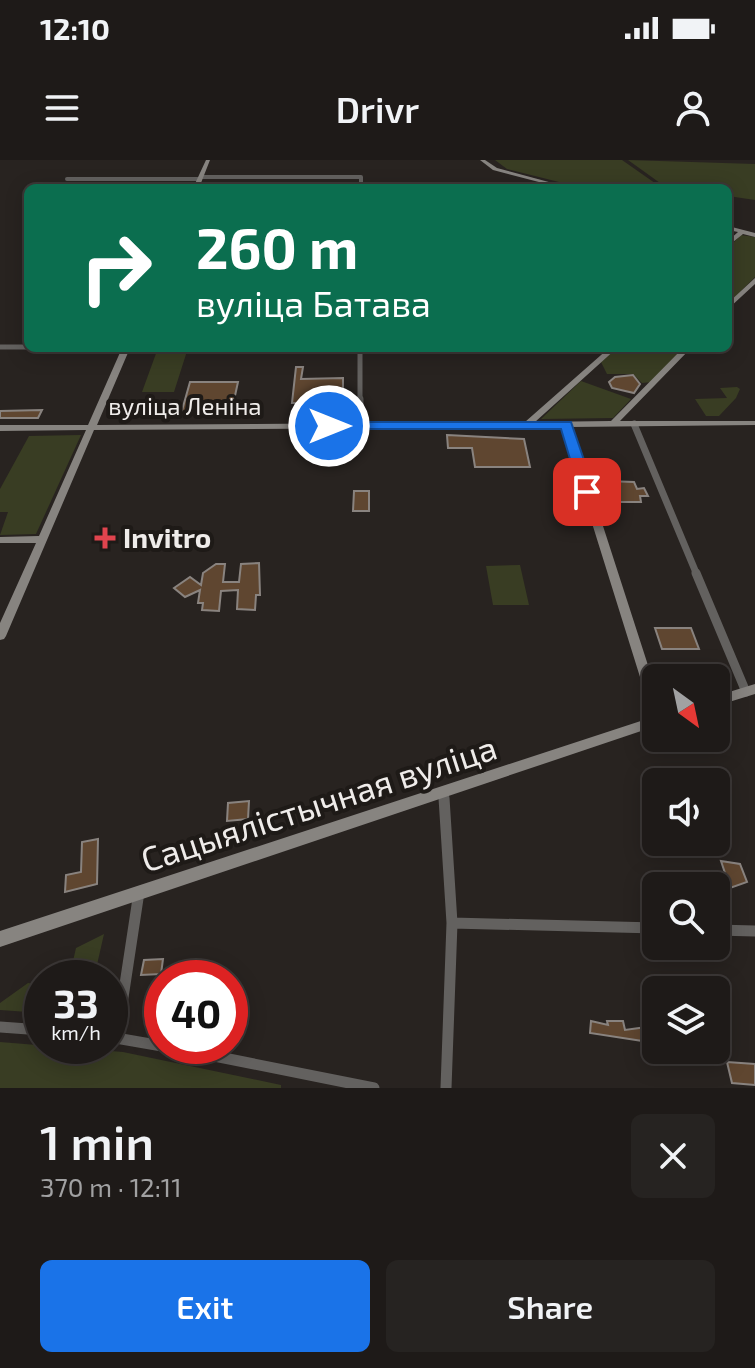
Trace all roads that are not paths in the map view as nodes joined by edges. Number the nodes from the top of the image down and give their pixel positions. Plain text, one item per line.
1 (208, 160) edge
2 (482, 160) edge
3 (201, 178) junction
4 (67, 179) dead end
5 (198, 184) edge
6 (361, 184) edge
7 (553, 184) edge
8 (732, 229) edge
9 (742, 232) junction
10 (755, 235) edge
11 (732, 241) edge
12 (755, 280) edge
13 (732, 303) edge
14 (0, 347) edge
15 (24, 347) edge
16 (124, 352) edge
17 (360, 352) edge
18 (609, 352) edge
19 (683, 352) edge
20 (755, 423) edge
21 (634, 424) junction
22 (527, 425) junction
23 (566, 425) junction
24 (612, 425) junction
25 (360, 426) junction
26 (91, 427) junction
27 (0, 428) edge
28 (42, 539) junction
29 (0, 540) edge
30 (0, 636) edge
31 (642, 665) edge
32 (750, 690) edge
33 (730, 696) edge
34 (642, 726) edge
35 (444, 793) junction
36 (139, 892) junction
37 (452, 923) junction
38 (642, 928) edge
39 (730, 930) edge
40 (755, 931) edge
41 (0, 939) edge
42 (127, 960) edge
43 (0, 1027) edge
44 (24, 1029) edge
45 (248, 1063) edge
46 (374, 1088) edge
47 (446, 1088) edge

1 - 3 street
2 - 7 street
3 - 4 street
3 - 5 street
3 - 6 street
8 - 9 street
9 - 10 street
9 - 11 street
12 - 13 street
14 - 15 street
16 - 26 street
17 - 25 street
18 - 22 street
19 - 24 street
20 - 21 street, вуліца Леніна
21 - 24 street, вуліца Леніна
21 - 32 street
22 - 23 street, вуліца Леніна
22 - 25 street, вуліца Леніна
23 - 24 street, вуліца Леніна
23 - 31 street
25 - 26 street, вуліца Леніна
26 - 27 street, вуліца Леніна
26 - 28 street
28 - 29 street
28 - 30 street
32 - 33 street
34 - 35 street, Сацыялістычная вуліца
35 - 36 street, Сацыялістычная вуліца
35 - 37 street
36 - 41 street, Сацыялістычная вуліца
36 - 42 street
37 - 38 street
37 - 47 street
39 - 40 street
43 - 44 street
45 - 46 street

